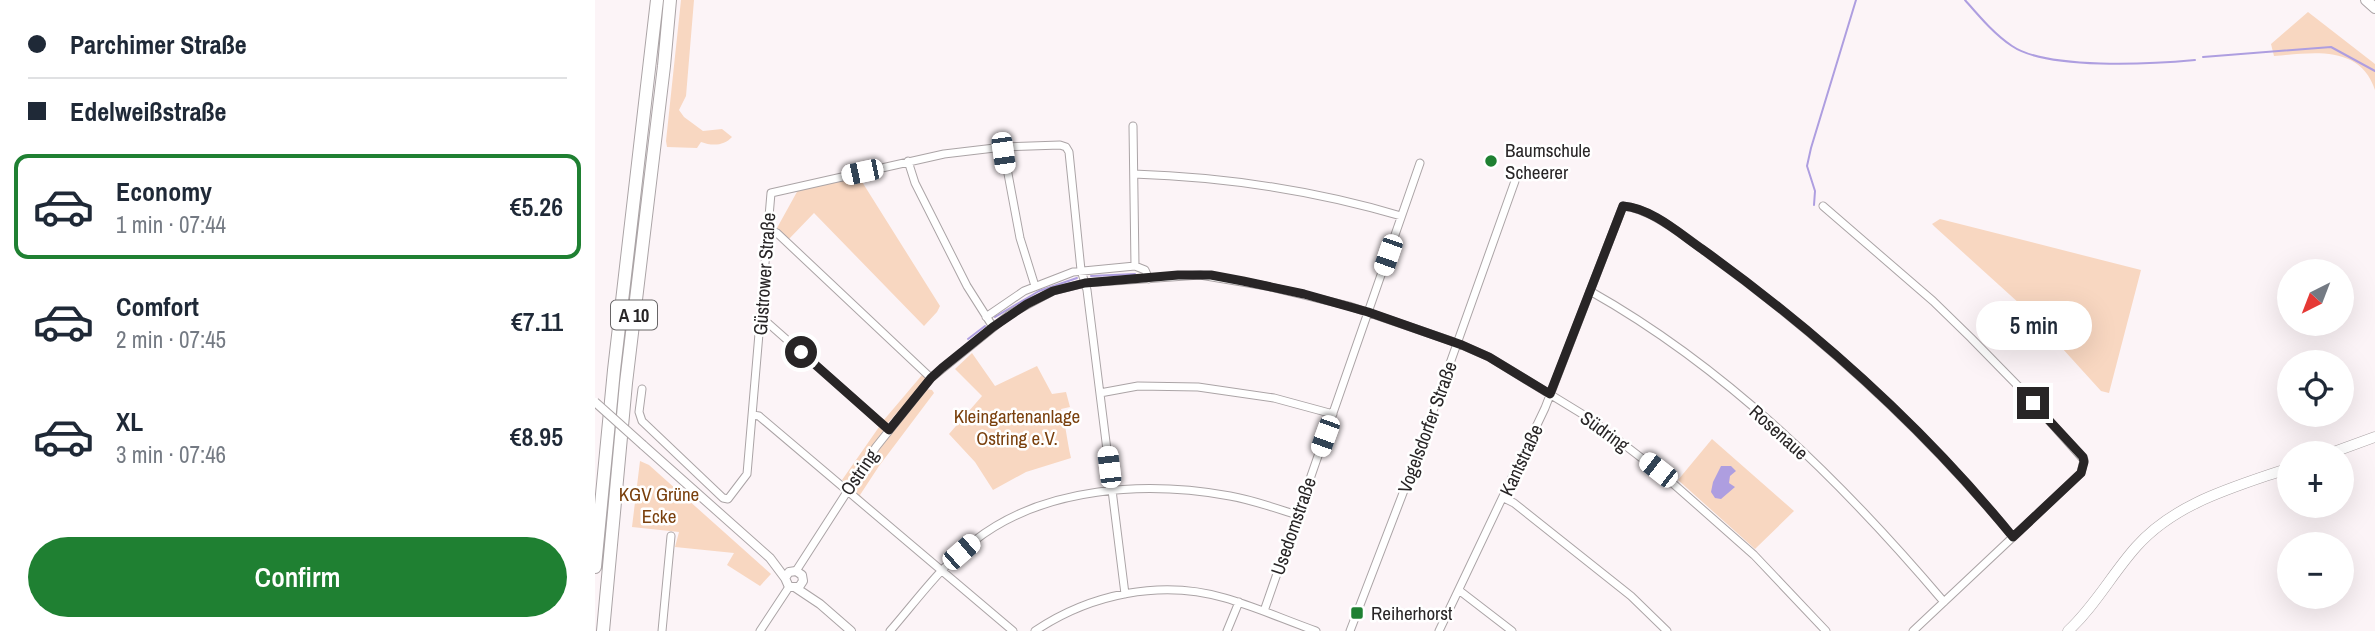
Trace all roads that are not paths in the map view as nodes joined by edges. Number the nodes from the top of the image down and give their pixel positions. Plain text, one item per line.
1 (657, 0) edge
2 (670, 0) edge
3 (2366, 0) edge
4 (2375, 8) edge
5 (1133, 126) dead end
6 (1003, 147) junction
7 (908, 161) junction
8 (1420, 163) dead end
9 (1134, 174) junction
10 (1515, 181) dead end
11 (1823, 206) dead end
12 (1401, 216) junction
13 (768, 229) junction
14 (1135, 267) junction
15 (1081, 270) junction
16 (1149, 279) junction
17 (1085, 283) junction
18 (1035, 286) junction
19 (1590, 291) junction
20 (1368, 312) junction
21 (986, 317) junction
22 (761, 321) junction
23 (993, 327) junction
24 (1457, 343) junction
25 (931, 378) junction
26 (642, 389) dead end
27 (1100, 393) junction
28 (1550, 394) junction
29 (595, 402) edge
30 (1333, 414) junction
31 (754, 415) junction
32 (889, 430) junction
33 (2375, 438) edge
34 (2354, 445) edge
35 (2277, 472) edge
36 (847, 490) junction
37 (1112, 492) junction
38 (1504, 498) junction
39 (1297, 515) junction
40 (671, 536) dead end
41 (2013, 537) junction
42 (595, 567) edge
43 (942, 570) junction
44 (793, 573) junction
45 (796, 586) junction
46 (1459, 591) junction
47 (1125, 593) junction
48 (1239, 602) junction
49 (1944, 602) junction
50 (1264, 611) junction
51 (603, 631) edge
52 (662, 631) edge
53 (760, 631) edge
54 (851, 631) edge
55 (890, 631) edge
56 (1013, 631) edge
57 (1035, 631) edge
58 (1227, 631) edge
59 (1315, 631) edge
60 (1350, 631) edge
61 (1439, 631) edge
62 (1512, 631) edge
63 (1667, 631) edge
64 (1826, 631) edge
65 (1913, 631) edge
66 (2068, 631) edge

1 - 42 highway, A 10
2 - 51 highway, A 10
3 - 4 main road
5 - 9 street
6 - 7 street, Güstrower Straße
6 - 15 street, Güstrower Straße
6 - 18 street
7 - 13 street, Güstrower Straße
7 - 21 street
8 - 12 street, Usedomstraße
9 - 12 street
9 - 14 street
10 - 24 street, Vogelsdorfer Straße
11 - 41 street
12 - 20 street, Usedomstraße
13 - 22 street, Güstrower Straße
13 - 25 street
14 - 15 street
14 - 16 street
15 - 17 street
15 - 18 street
16 - 17 street, Ostring
16 - 20 street, Ostring
17 - 23 street, Ostring
17 - 27 street
18 - 21 street
19 - 28 street, Kantstraße
19 - 41 street, Kantstraße
19 - 49 street, Rosenaue
20 - 24 street, Ostring
20 - 30 street, Usedomstraße
21 - 23 street
22 - 31 street, Güstrower Straße
22 - 32 street
23 - 25 street, Ostring
24 - 28 street, Südring
24 - 60 street, Vogelsdorfer Straße
25 - 32 street, Ostring
26 - 31 street, Güstrower Straße
27 - 30 street
27 - 37 street
28 - 38 street, Kantstraße
28 - 64 street, Südring
29 - 44 street, bridge
30 - 39 street, Usedomstraße
31 - 36 street
32 - 36 street, Ostring
33 - 34 main road
35 - 66 main road
36 - 43 street
36 - 44 street, Ostring
37 - 39 street
37 - 43 street
37 - 47 street
38 - 46 street, Kantstraße
38 - 63 street
39 - 50 street, Usedomstraße
40 - 52 street
41 - 49 street
43 - 55 street
43 - 56 street
44 - 45 street
44 - 45 street
45 - 53 street
45 - 54 street
46 - 61 street, Kantstraße
46 - 62 street
47 - 48 street
47 - 57 street
48 - 50 street
48 - 58 street
49 - 65 street
50 - 59 street

